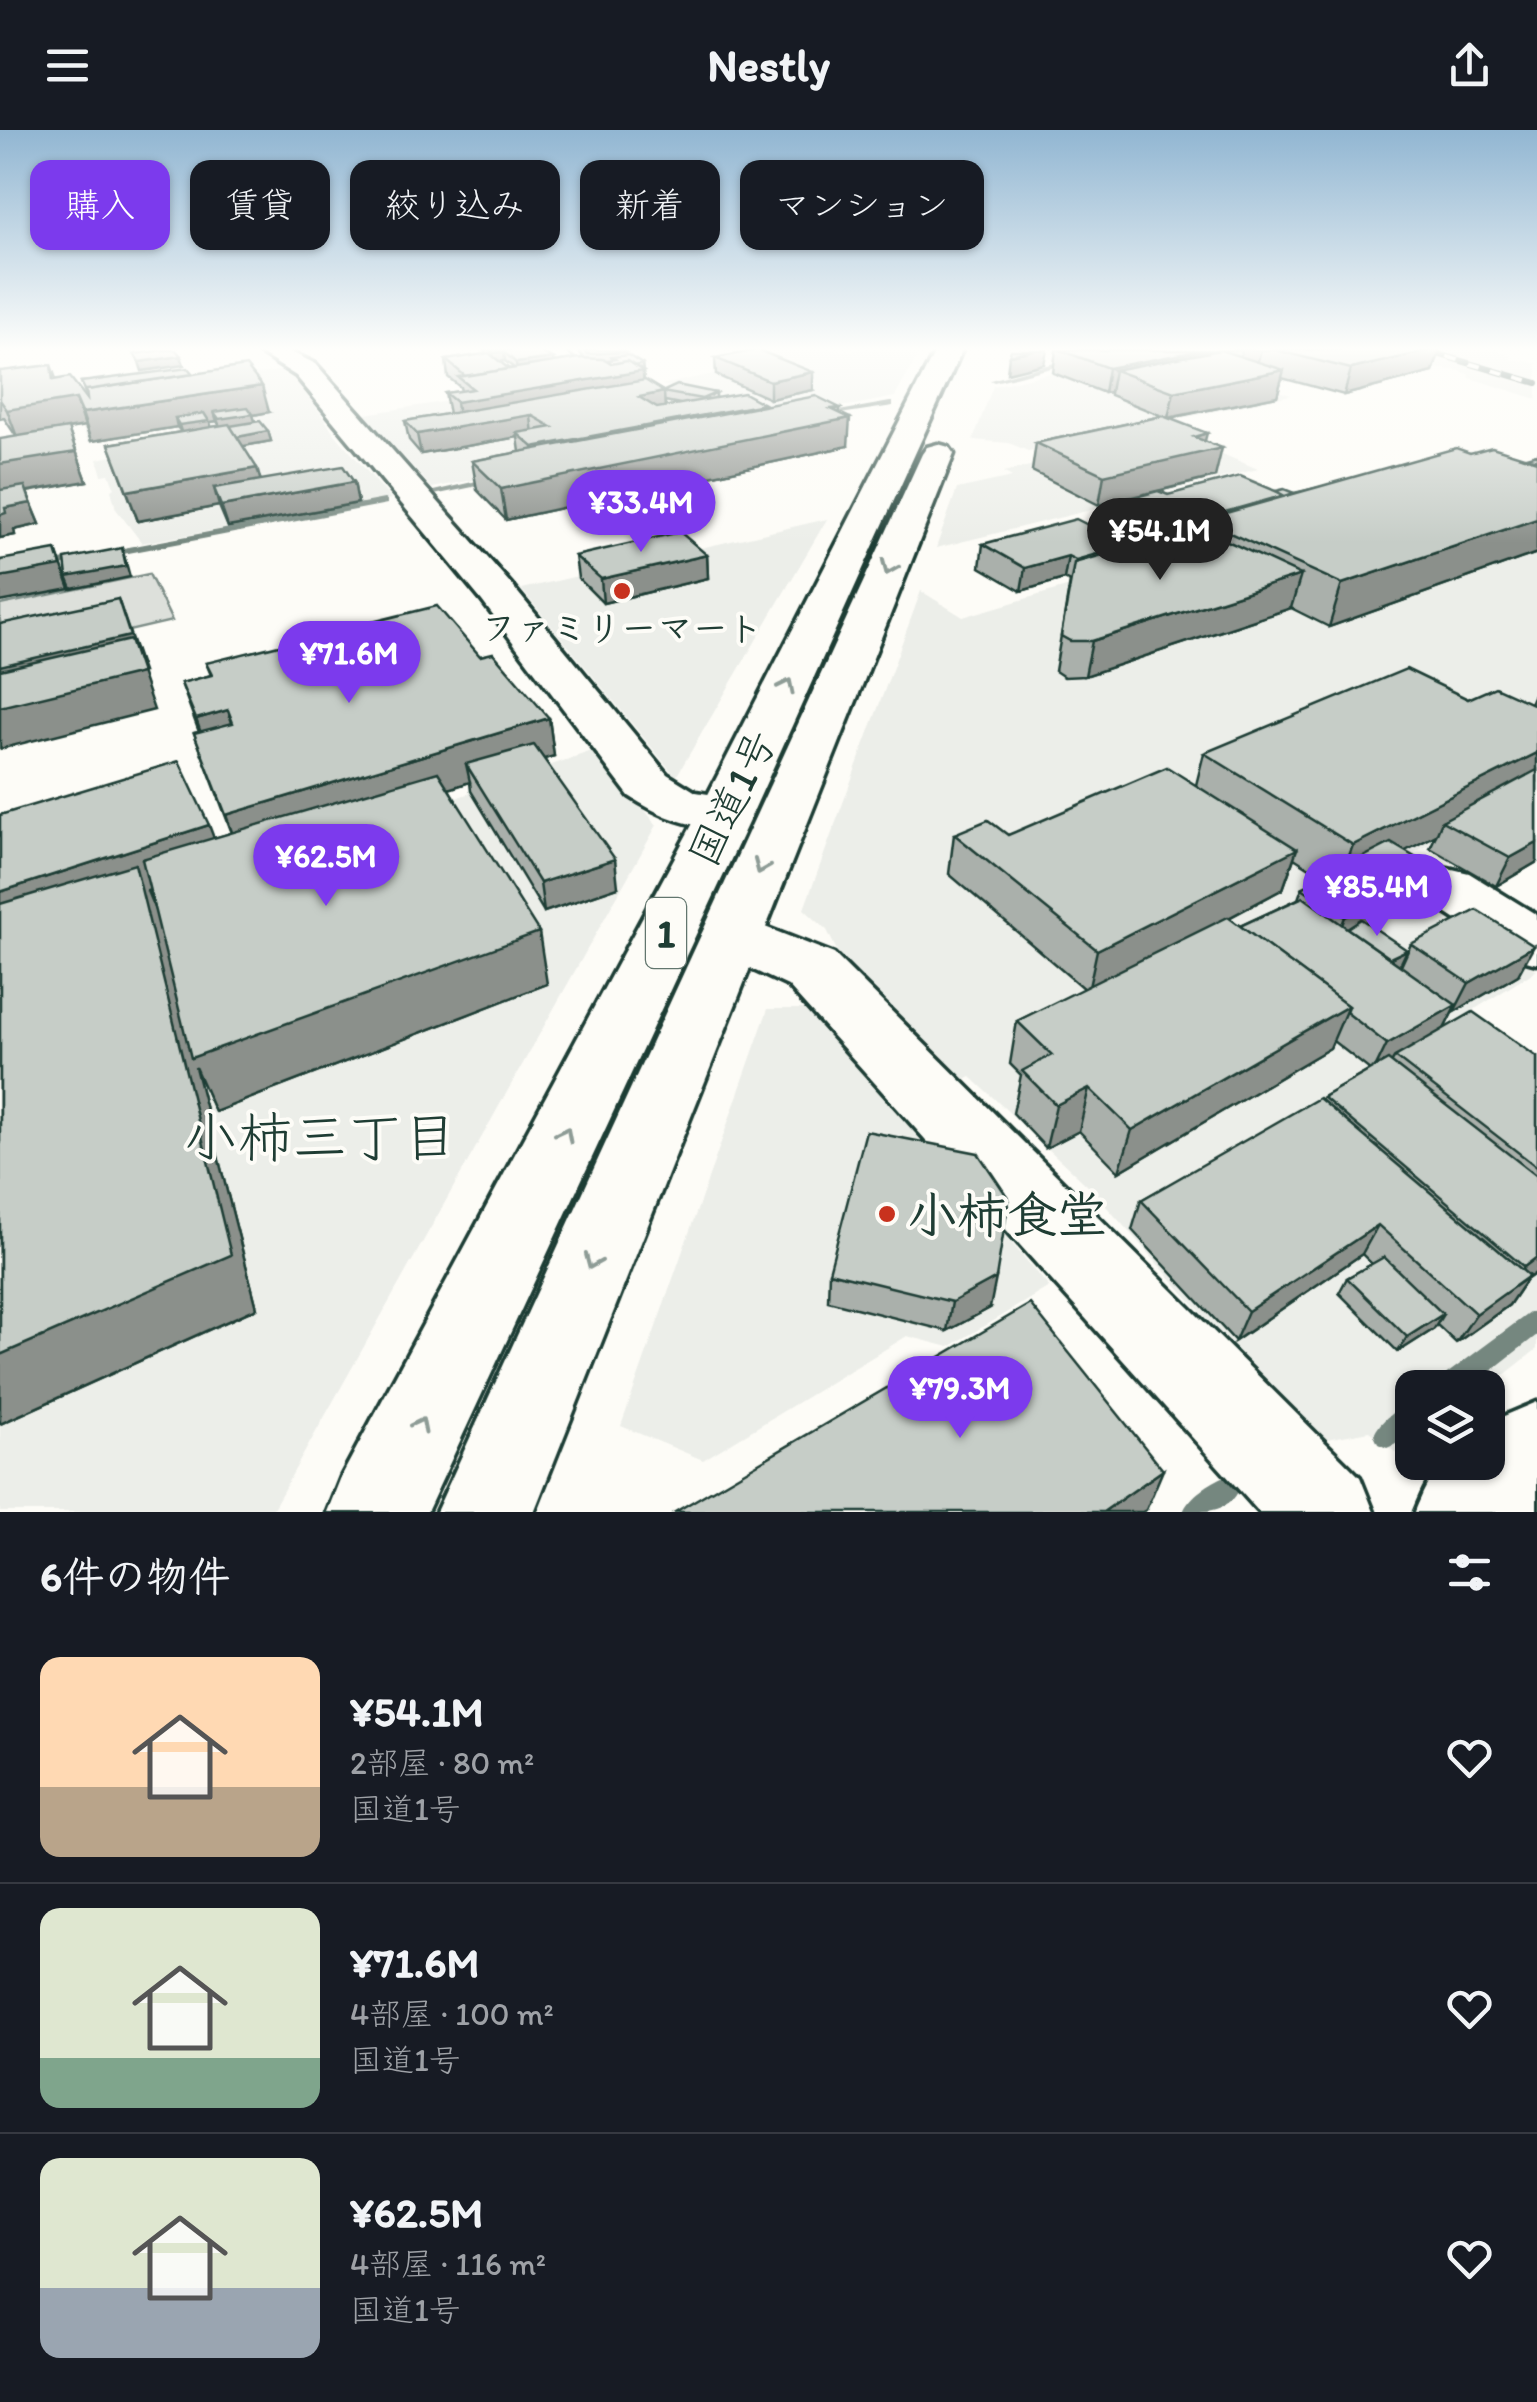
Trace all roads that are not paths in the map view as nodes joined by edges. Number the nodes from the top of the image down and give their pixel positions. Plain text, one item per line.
1 (344, 414) edge
2 (918, 414) edge
3 (954, 414) edge
4 (726, 812) junction
5 (1448, 887) dead end
6 (732, 935) junction
7 (1537, 943) edge
8 (1537, 1448) edge
9 (376, 1512) edge
10 (485, 1512) edge
11 (1325, 1512) edge
12 (1464, 1512) edge

1 - 4 main road
4 -> 2 main road, 国道1号 / 1
3 -> 6 main road, 国道1号 / 1
9 -> 4 main road, 国道1号 / 1
5 - 7 main road
6 -> 10 main road, 国道1号 / 1
6 - 11 main road
8 - 12 main road

